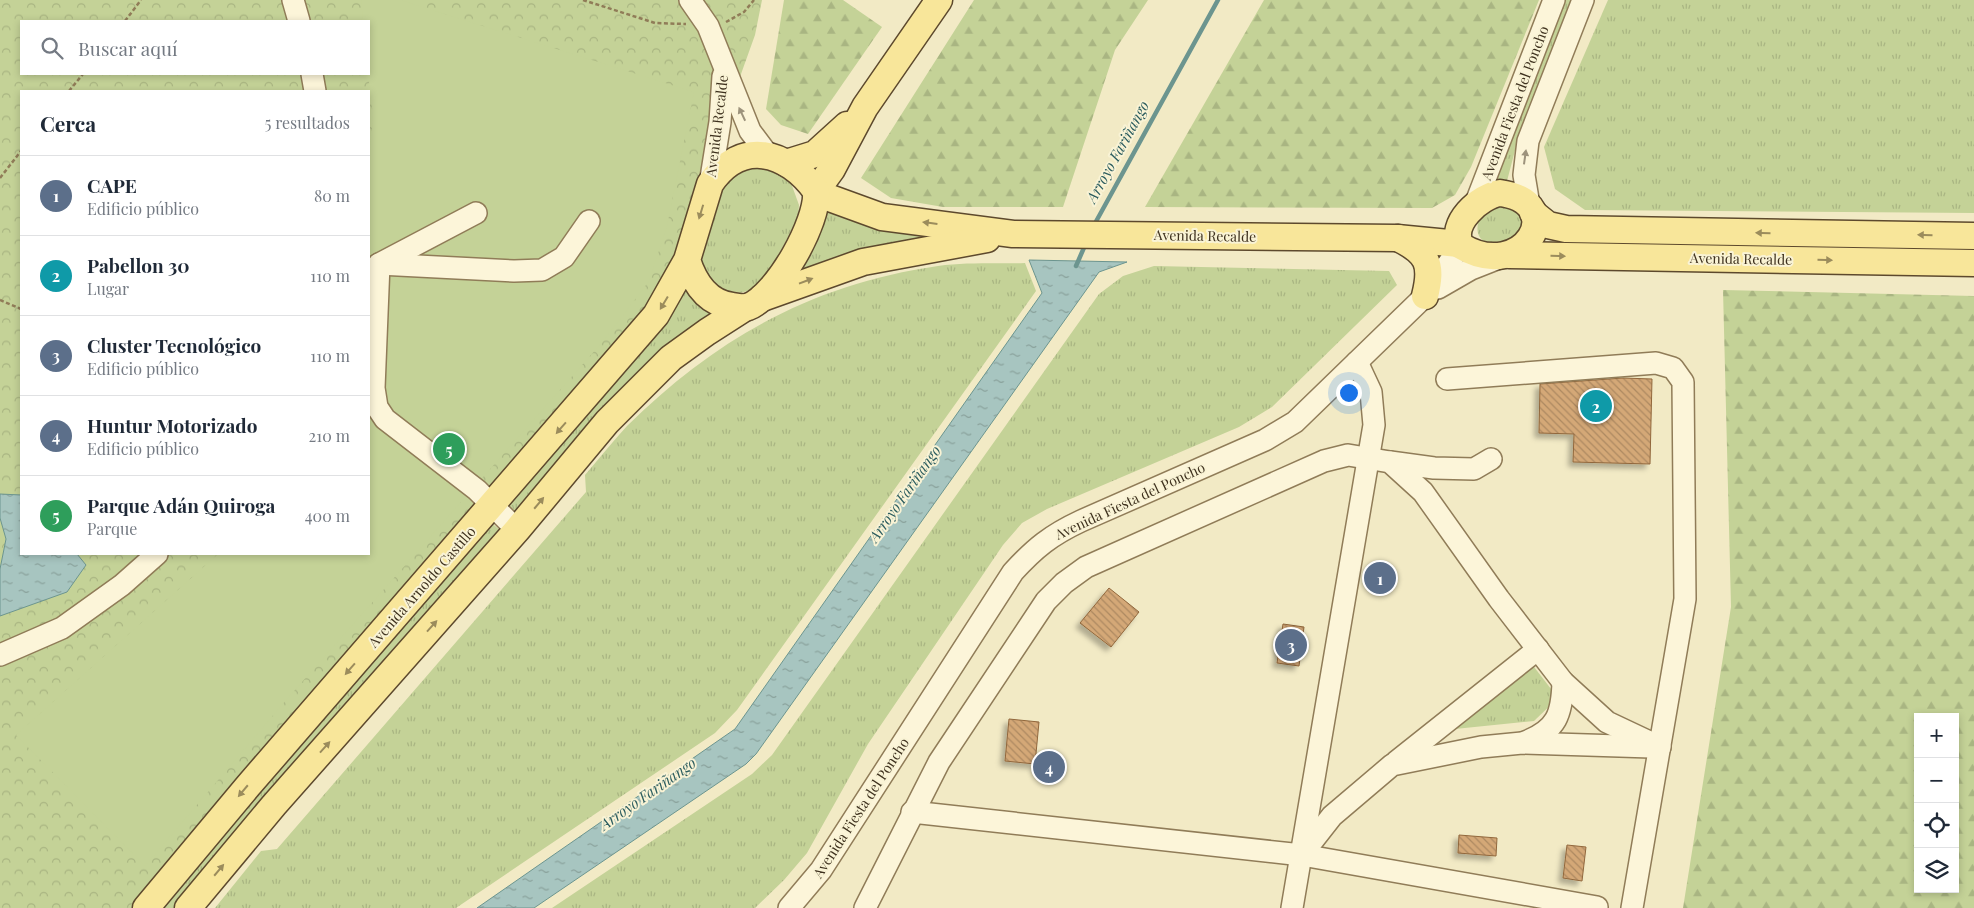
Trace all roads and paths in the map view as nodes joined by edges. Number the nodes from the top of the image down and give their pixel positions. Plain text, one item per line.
1 (142, 0) edge
2 (294, 0) edge
3 (583, 0) edge
4 (690, 0) edge
5 (754, 0) edge
6 (939, 0) edge
7 (1554, 0) edge
8 (1583, 0) edge
9 (126, 20) edge
10 (300, 20) edge
11 (708, 26) junction
12 (724, 68) junction
13 (82, 75) edge
14 (312, 75) edge
15 (70, 90) edge
16 (315, 90) edge
17 (865, 106) junction
18 (20, 152) edge
19 (777, 159) junction
20 (0, 178) edge
21 (710, 184) junction
22 (816, 192) junction
23 (1531, 209) junction
24 (1470, 210) junction
25 (476, 213) dead end
26 (589, 221) dead end
27 (1013, 234) junction
28 (1974, 236) edge
29 (1397, 238) junction
30 (1460, 245) junction
31 (1506, 255) junction
32 (687, 260) junction
33 (1974, 263) edge
34 (374, 264) edge
35 (1425, 296) junction
36 (0, 300) edge
37 (754, 303) junction
38 (20, 309) edge
39 (1357, 362) junction
40 (1448, 379) dead end
41 (1369, 458) junction
42 (1491, 459) dead end
43 (1390, 462) junction
44 (492, 507) junction
45 (517, 530) junction
46 (156, 555) edge
47 (1538, 649) junction
48 (0, 655) edge
49 (1563, 682) junction
50 (1522, 743) junction
51 (1660, 747) junction
52 (1392, 765) junction
53 (912, 812) junction
54 (1302, 856) junction
55 (1597, 907) edge
56 (146, 908) edge
57 (188, 908) edge
58 (789, 908) edge
59 (864, 908) edge
60 (1292, 908) edge
61 (1632, 908) edge

1 - 9 path
2 - 10 street
3 - 11 path
4 - 11 street, Avenida Recalde
5 - 11 path
6 - 17 main road
7 - 24 street, Avenida Fiesta del Poncho
23 -> 8 street, Avenida Fiesta del Poncho
11 - 12 street, Avenida Recalde
19 -> 12 street, Avenida Recalde
12 - 21 street, Avenida Recalde
13 - 15 path
14 - 16 street
17 - 19 main road
17 - 22 main road
18 - 20 path
19 - 21 main road
19 - 22 main road
21 -> 32 main road
27 -> 22 main road, Avenida Recalde
22 - 37 main road
23 - 24 main road
28 -> 23 main road, Avenida Recalde
23 - 31 main road
24 - 29 main road, Avenida Recalde
24 - 30 main road
25 - 34 street
26 - 34 street
27 - 29 main road, Avenida Recalde
37 -> 27 main road, Avenida Recalde
29 - 30 main road, Avenida Recalde
29 - 35 main road
30 - 31 main road
30 - 35 street, Avenida Fiesta del Poncho
31 -> 33 main road, Avenida Recalde
31 - 35 street, Avenida Fiesta del Poncho
32 - 37 main road
32 -> 44 main road, Avenida Arnoldo Castillo
34 - 44 street
35 - 39 street, Avenida Fiesta del Poncho
36 - 38 path
45 -> 37 main road
39 - 41 street
39 - 58 street, Avenida Fiesta del Poncho
40 - 51 street
41 - 43 street
41 - 53 street
41 - 54 street
42 - 43 street
43 - 47 street
44 - 45 street
44 -> 56 main road, Avenida Arnoldo Castillo
57 -> 45 main road
46 - 48 street
47 - 49 street
47 - 52 street
49 - 50 street
49 - 51 street
50 - 51 street
50 - 52 street
51 - 61 street
52 - 54 street
53 - 54 street
53 - 59 street
54 - 55 street
54 - 60 street

